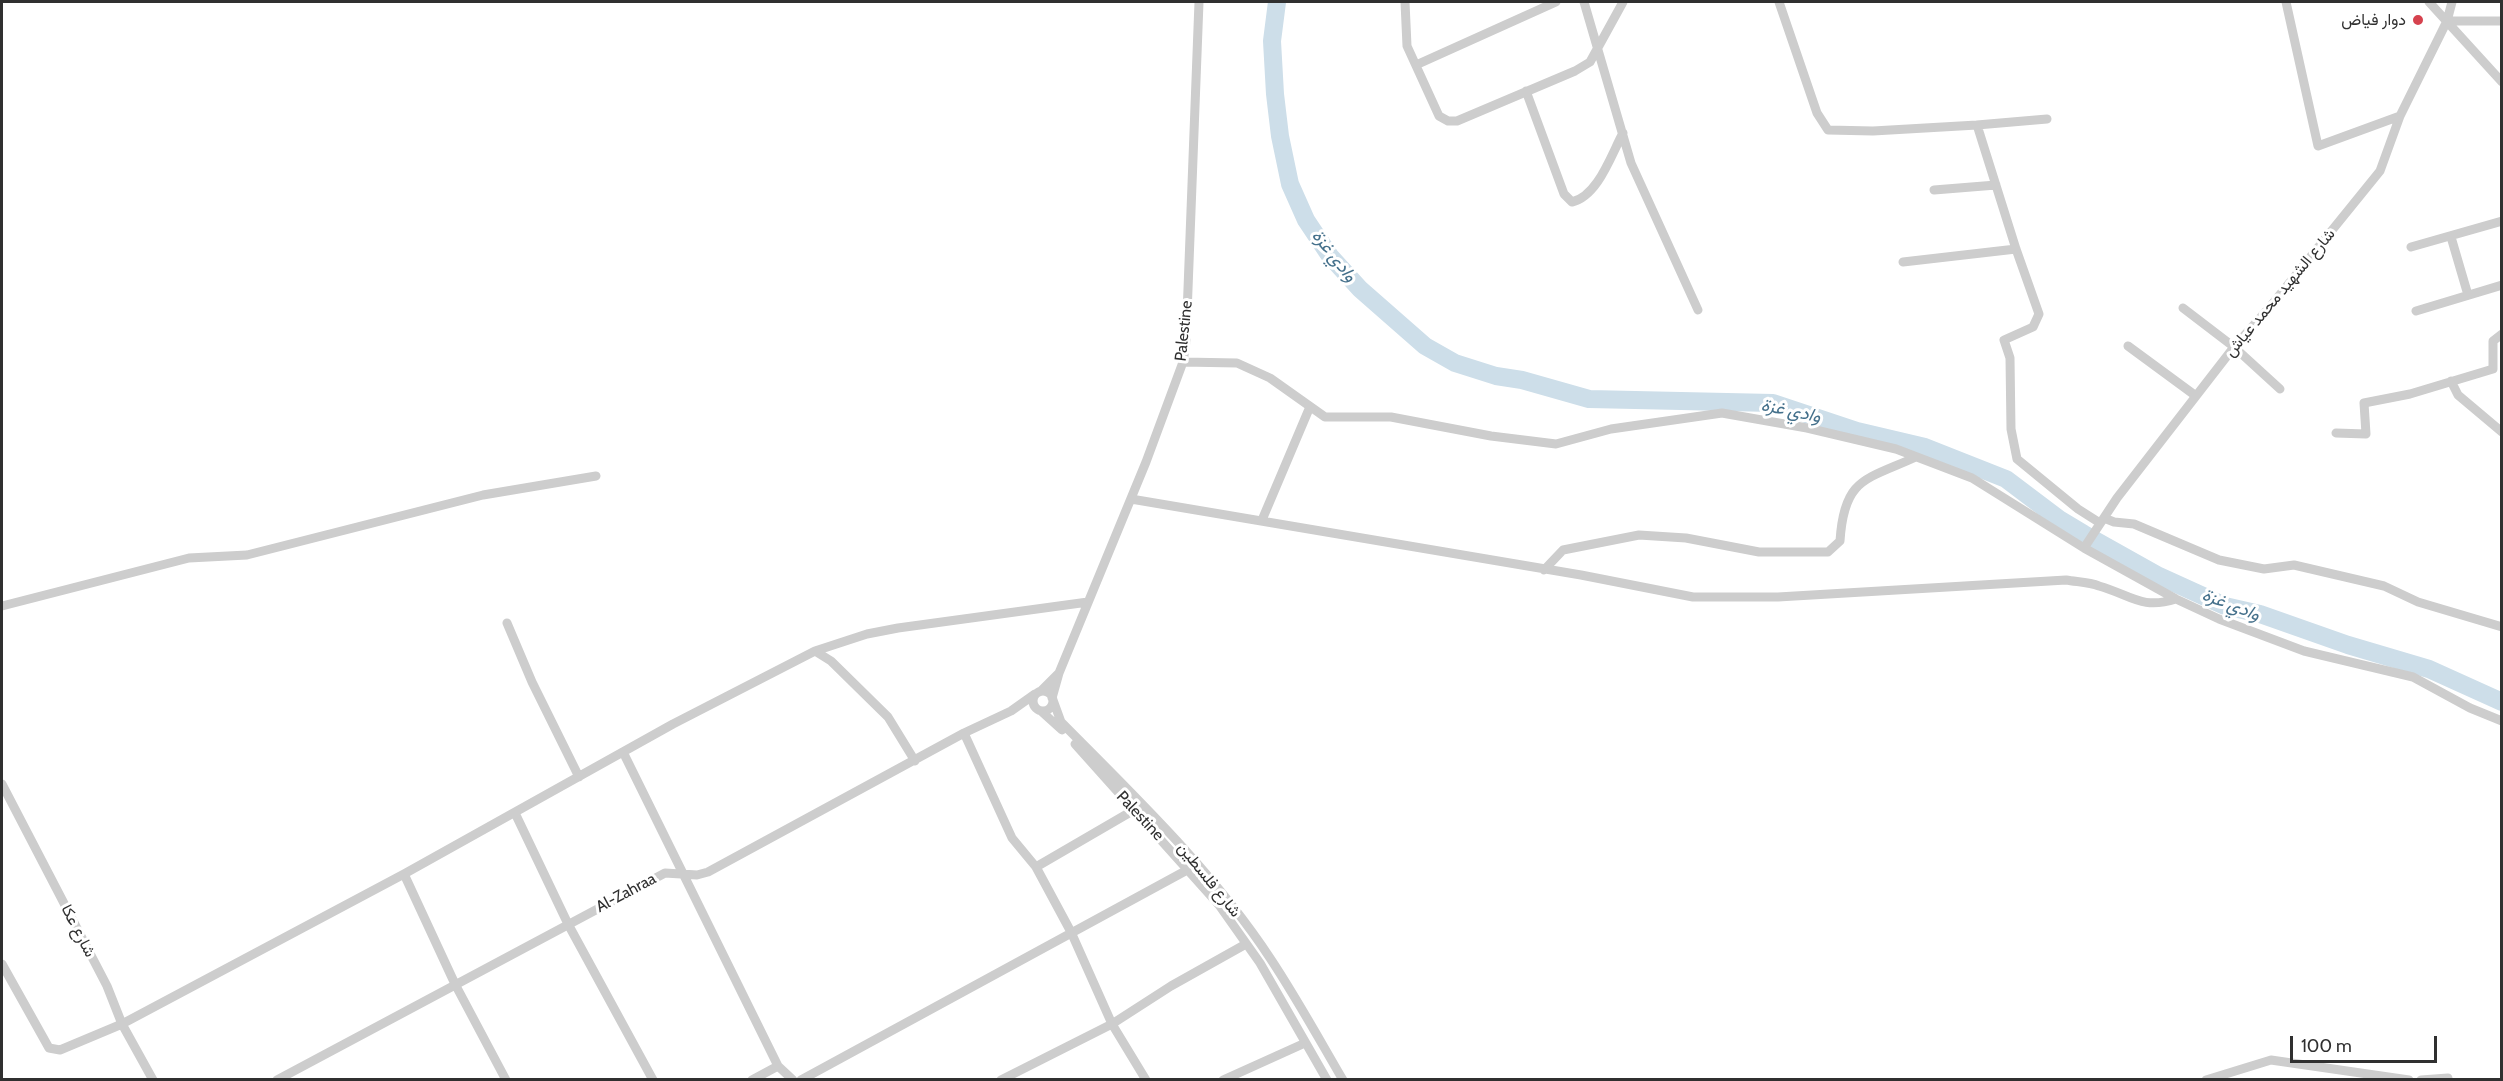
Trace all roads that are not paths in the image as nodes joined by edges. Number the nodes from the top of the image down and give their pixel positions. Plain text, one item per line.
1 (1199, 2) edge
2 (1405, 2) edge
3 (1556, 2) edge
4 (1584, 2) edge
5 (1623, 2) edge
6 (1779, 2) edge
7 (2286, 2) edge
8 (2430, 2) edge
9 (2452, 2) edge
10 (2447, 21) junction
11 (2502, 21) edge
12 (1598, 50) junction
13 (1416, 65) junction
14 (2502, 82) edge
15 (1526, 91) junction
16 (2400, 116) junction
17 (2047, 119) dead end
18 (1977, 125) junction
19 (1623, 133) junction
20 (1996, 185) junction
21 (1934, 190) dead end
22 (2502, 221) edge
23 (2451, 237) junction
24 (2411, 247) dead end
25 (2016, 249) junction
26 (1903, 262) dead end
27 (2502, 285) edge
28 (2468, 295) junction
29 (2183, 308) dead end
30 (1698, 310) dead end
31 (2416, 311) dead end
32 (2502, 334) edge
33 (2128, 346) dead end
34 (2234, 347) junction
35 (1183, 362) junction
36 (2451, 381) junction
37 (2280, 389) dead end
38 (2196, 396) junction
39 (1309, 409) dead end
40 (2502, 432) edge
41 (2336, 433) dead end
42 (1916, 457) junction
43 (596, 476) dead end
44 (1131, 499) junction
45 (1262, 520) junction
46 (2102, 520) junction
47 (2086, 545) junction
48 (1544, 570) junction
49 (2176, 599) junction
50 (1088, 602) junction
51 (2, 606) edge
52 (507, 623) dead end
53 (2502, 627) edge
54 (815, 651) junction
55 (1059, 673) junction
56 (1038, 693) junction
57 (1053, 699) junction
58 (1011, 711) junction
59 (1039, 711) junction
60 (2502, 721) edge
61 (964, 734) junction
62 (623, 752) junction
63 (915, 761) junction
64 (579, 777) junction
65 (2, 784) edge
66 (1134, 810) junction
67 (515, 813) junction
68 (1036, 867) junction
69 (1189, 869) junction
70 (404, 874) junction
71 (685, 875) junction
72 (568, 924) junction
73 (1071, 932) junction
74 (1246, 944) junction
75 (2, 964) edge
76 (455, 984) junction
77 (123, 1024) junction
78 (1112, 1024) junction
79 (1305, 1043) junction
80 (778, 1066) junction
81 (2448, 1078) edge
82 (153, 1080) edge
83 (277, 1080) edge
84 (506, 1080) edge
85 (653, 1080) edge
86 (752, 1080) edge
87 (793, 1080) edge
88 (801, 1080) edge
89 (1001, 1080) edge
90 (1146, 1080) edge
91 (1222, 1080) edge
92 (1327, 1080) edge
93 (1343, 1080) edge
94 (2206, 1080) edge
95 (2409, 1080) edge
96 (2421, 1080) edge

1 - 35 street, Palestine
2 - 13 street
3 - 13 street
4 - 12 street
5 - 12 street
6 - 18 street
7 - 16 street
8 - 10 street
9 - 10 street, شارع الشهيد محمد عياش
10 - 11 street
10 - 14 street
10 - 16 street, شارع الشهيد محمد عياش
12 - 15 street
12 - 19 street
13 - 15 street
15 - 19 street
16 - 34 street, شارع الشهيد محمد عياش
17 - 18 street
18 - 20 street
19 - 30 street
20 - 21 street
20 - 25 street
22 - 23 street
23 - 24 street
23 - 28 street
25 - 26 street
25 - 46 street
27 - 28 street
28 - 31 street
29 - 34 street
32 - 36 street
33 - 38 street
34 - 37 street
34 - 38 street, شارع الشهيد محمد عياش
35 - 42 street
35 - 44 street, Palestine
36 - 40 street
36 - 41 street
38 - 46 street, شارع الشهيد محمد عياش
39 - 45 street
42 - 47 street
42 - 48 street
43 - 51 street
44 - 45 street
44 - 50 street, Palestine
45 - 48 street
46 - 47 street, شارع الشهيد محمد عياش
46 - 53 street
47 - 49 street
48 - 49 street
49 - 60 street
50 - 54 street
50 - 55 street, Palestine
52 - 64 street
54 - 62 street
54 - 63 street
55 - 56 street, Palestine
55 - 57 street, Palestine
56 - 57 street
56 - 58 street, Al-Zahraa
56 - 59 street
57 - 59 street
57 - 93 street, شارع فلسطين
58 - 59 street, Al-Zahraa
58 - 61 street, Al-Zahraa
59 - 66 street, Palestine
61 - 63 street, Al-Zahraa
61 - 68 street
62 - 64 street
62 - 71 street
63 - 71 street, Al-Zahraa
64 - 67 street
65 - 77 street, شارع عكا
66 - 68 street
66 - 69 street, Palestine
67 - 70 street
67 - 72 street
68 - 73 street
69 - 73 street
69 - 74 street, Palestine
70 - 76 street
70 - 77 street
71 - 72 street, Al-Zahraa
71 - 80 street
72 - 76 street, Al-Zahraa
72 - 85 street
73 - 78 street
73 - 88 street
74 - 78 street
74 - 79 street, Palestine
75 - 77 street
76 - 83 street, Al-Zahraa
76 - 84 street
77 - 82 street, شارع عكا
78 - 89 street
78 - 90 street
79 - 91 street
79 - 92 street, Palestine
80 - 86 street
80 - 87 street
81 - 96 street
94 - 95 street

